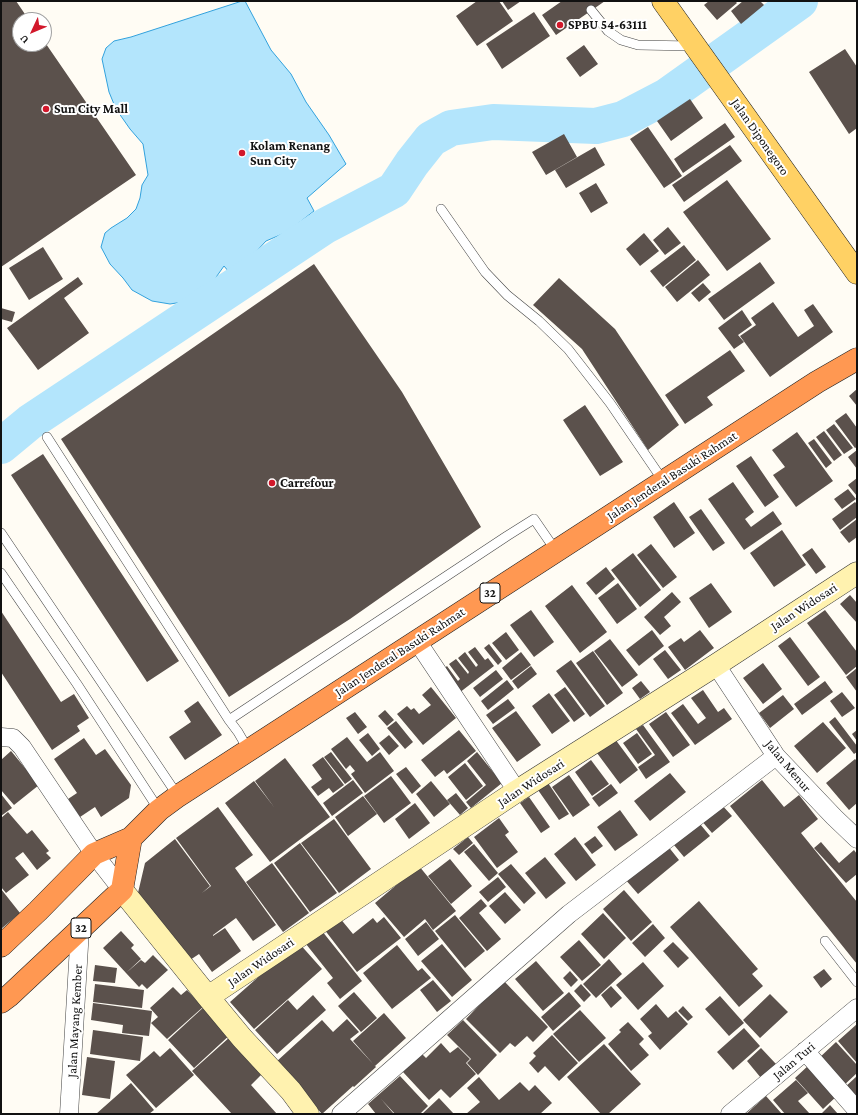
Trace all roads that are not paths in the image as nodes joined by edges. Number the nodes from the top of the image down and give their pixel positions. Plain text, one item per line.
1 (663, 1) edge
2 (592, 10) dead end
3 (696, 46) junction
4 (441, 209) dead end
5 (857, 273) edge
6 (857, 359) edge
7 (47, 437) dead end
8 (664, 482) junction
9 (1, 533) edge
10 (556, 551) junction
11 (1, 573) edge
12 (857, 573) edge
13 (416, 641) junction
14 (716, 665) junction
15 (229, 720) junction
16 (1, 737) edge
17 (249, 750) junction
18 (776, 756) junction
19 (517, 791) junction
20 (178, 796) junction
21 (159, 810) junction
22 (131, 838) junction
23 (857, 839) edge
24 (94, 854) junction
25 (122, 890) junction
26 (80, 928) junction
27 (825, 941) dead end
28 (1, 946) edge
29 (857, 982) edge
30 (208, 997) junction
31 (1, 1002) edge
32 (857, 1008) edge
33 (804, 1052) junction
34 (855, 1108) dead end
35 (69, 1114) edge
36 (308, 1114) edge
37 (341, 1114) edge
38 (730, 1114) edge

1 - 3 main road, Jalan Diponegoro
2 - 3 lane
3 - 5 main road, Jalan Diponegoro
4 - 8 lane
6 - 8 highway, Jalan Jenderal Basuki Rahmat / 32
7 - 15 lane
8 - 10 highway, Jalan Jenderal Basuki Rahmat / 32
9 - 20 lane
10 - 13 highway, Jalan Jenderal Basuki Rahmat / 32
10 - 15 lane
11 - 21 lane
12 - 14 street, Jalan Widosari
13 - 17 highway, Jalan Jenderal Basuki Rahmat / 32
13 - 19 street
14 - 18 street, Jalan Menur
14 - 19 street, Jalan Widosari
15 - 17 lane
16 - 24 street
17 - 20 highway, Jalan Jenderal Basuki Rahmat / 32
18 - 23 street, Jalan Menur
18 - 37 street
19 - 30 street, Jalan Widosari
20 - 21 highway, Jalan Jenderal Basuki Rahmat / 32
21 - 22 highway, Jalan Jenderal Basuki Rahmat / 32
22 - 24 highway, Jalan Jenderal Basuki Rahmat / 32
22 - 25 highway
24 - 25 street
24 - 28 highway, Jalan Jenderal Basuki Rahmat / 32
25 - 26 highway, 32
25 - 30 street
26 - 31 highway, 32
26 - 35 street, Jalan Mayang Kember
27 - 29 lane
30 - 36 street
32 - 33 street, Jalan Turi
33 - 34 street
33 - 38 street, Jalan Turi

